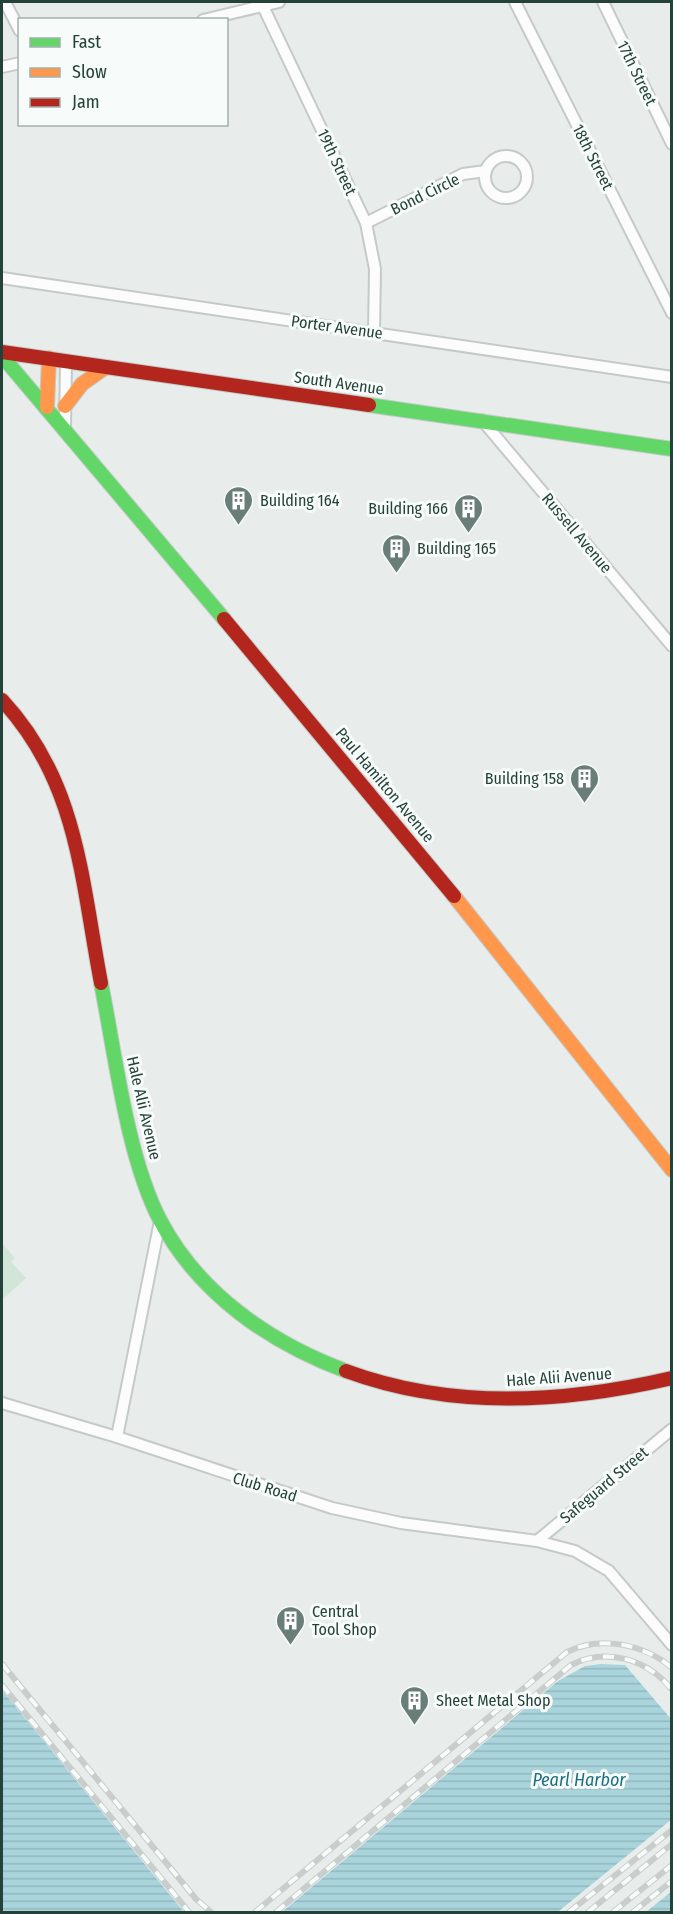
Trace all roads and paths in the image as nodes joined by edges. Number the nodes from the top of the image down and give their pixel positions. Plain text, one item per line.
1 (5, 2) edge
2 (279, 2) edge
3 (514, 2) edge
4 (603, 2) edge
5 (262, 3) edge
6 (210, 18) edge
7 (18, 27) edge
8 (18, 63) edge
9 (2, 67) edge
10 (672, 144) edge
11 (486, 171) dead end
12 (366, 223) junction
13 (2, 278) edge
14 (672, 313) edge
15 (374, 332) junction
16 (2, 354) edge
17 (49, 358) junction
18 (66, 361) junction
19 (106, 367) junction
20 (672, 377) edge
21 (65, 406) junction
22 (47, 407) junction
23 (482, 420) junction
24 (64, 428) junction
25 (672, 449) edge
26 (672, 646) edge
27 (2, 700) edge
28 (672, 1170) edge
29 (160, 1221) junction
30 (672, 1378) edge
31 (2, 1403) edge
32 (672, 1428) edge
33 (117, 1437) junction
34 (537, 1541) junction
35 (672, 1645) edge

1 - 7 street
2 - 5 street
3 - 14 street, 18th Street
4 - 10 street, 17th Street
5 - 6 street
5 - 12 street, 19th Street
8 - 9 street
11 - 12 street, Bond Circle
12 - 15 street, 19th Street
13 - 15 street, Porter Avenue
15 - 20 street, Porter Avenue
16 - 17 street, South Avenue
16 - 22 street, Paul Hamilton Avenue
17 - 18 street, South Avenue
17 - 22 street
18 - 19 street, South Avenue
18 - 21 street
19 - 21 street
19 - 23 street, South Avenue
21 - 24 street
22 - 24 street, Paul Hamilton Avenue
23 - 25 street, South Avenue
23 - 26 street, Russell Avenue
24 - 28 street, Paul Hamilton Avenue
27 - 29 street, Hale Alii Avenue
29 - 30 street, Hale Alii Avenue
29 - 33 street
31 - 33 street, Club Road
32 - 34 street, Safeguard Street
33 - 34 street, Club Road
34 - 35 street, Club Road

